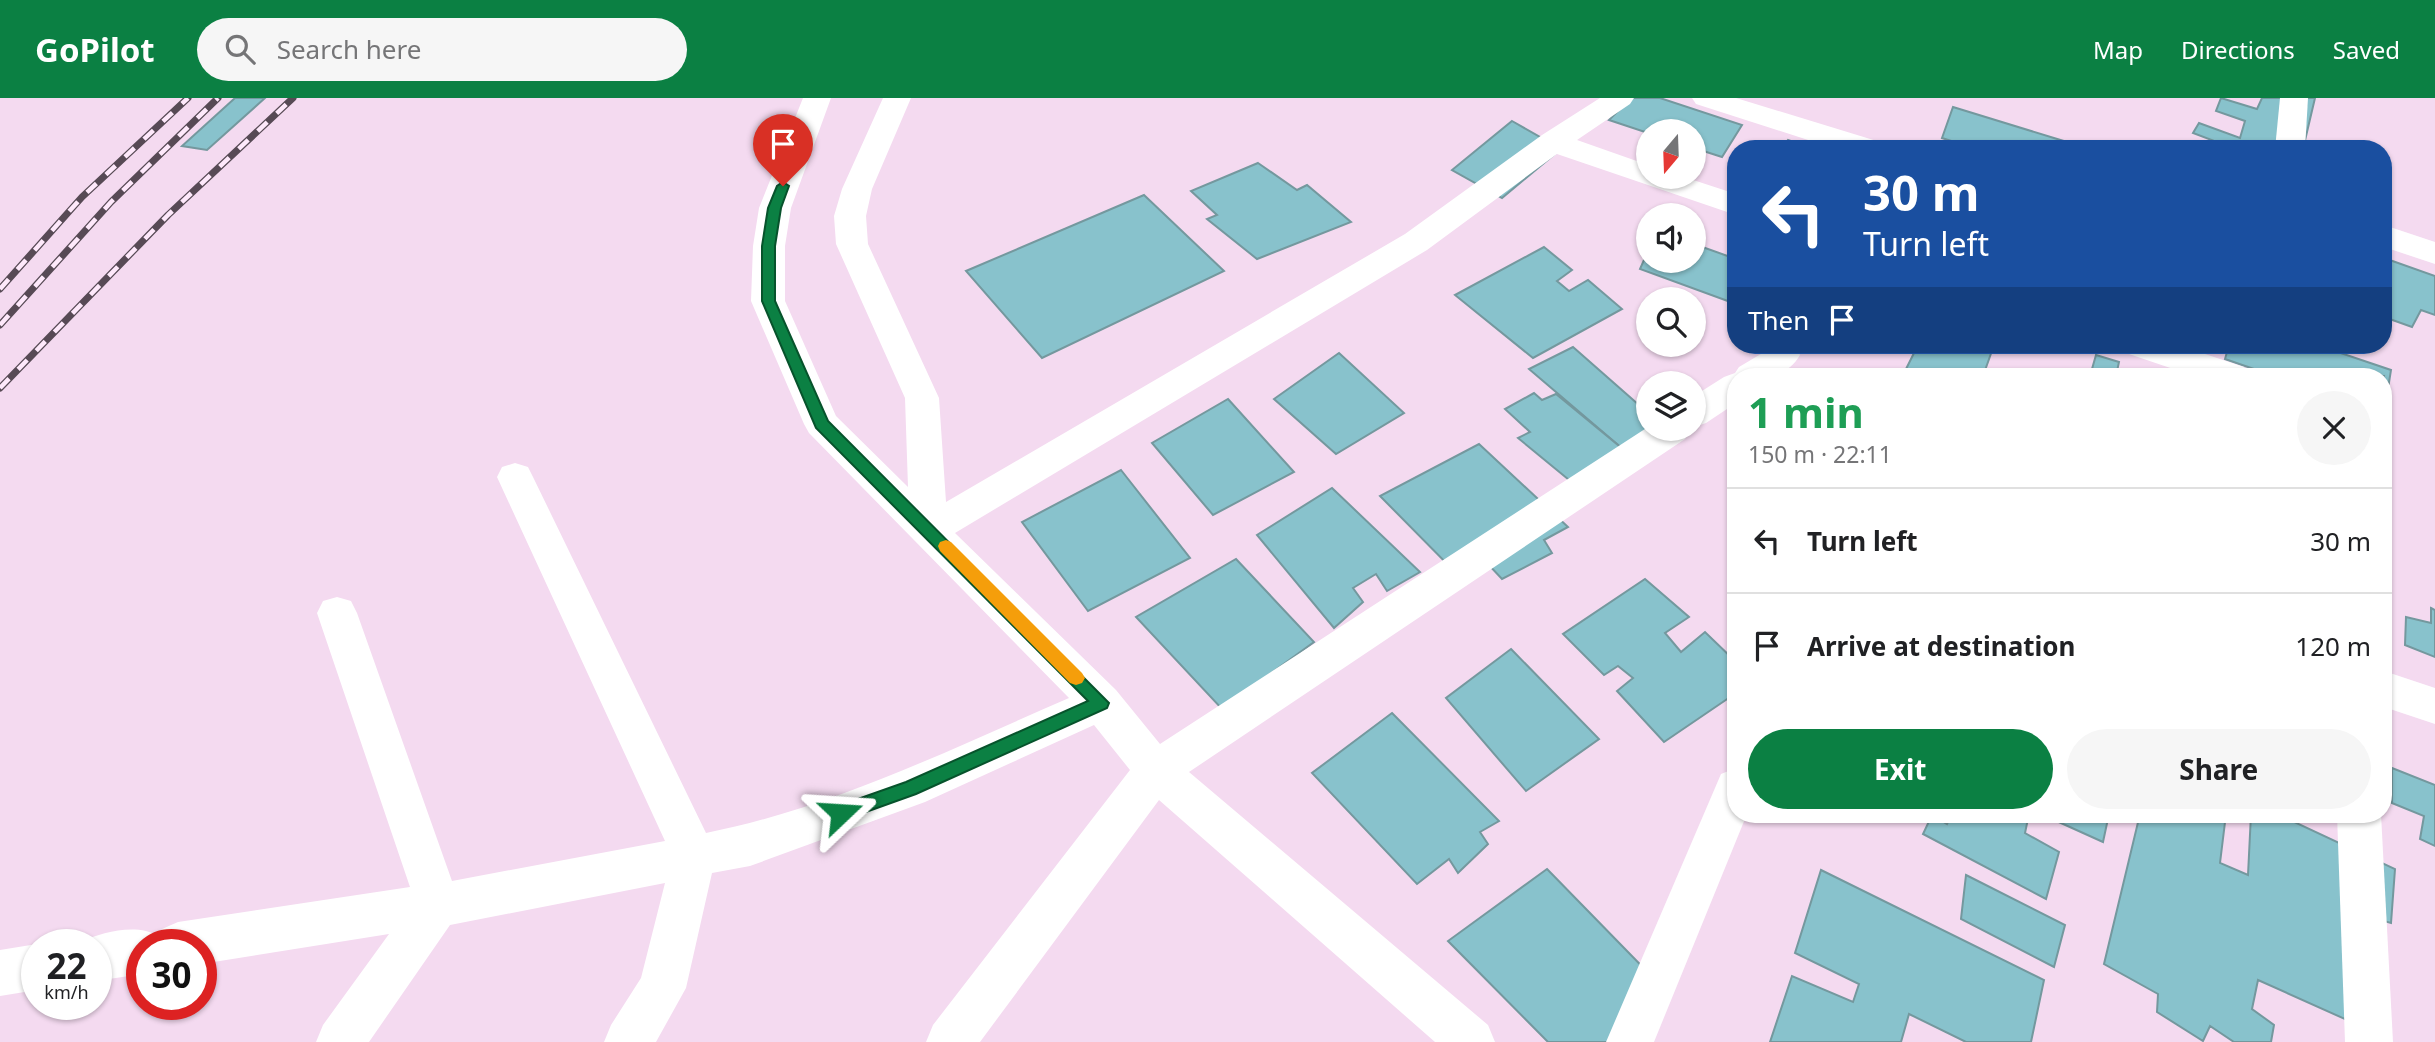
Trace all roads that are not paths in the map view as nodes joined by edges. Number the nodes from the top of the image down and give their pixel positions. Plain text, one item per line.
1 (817, 98) edge
2 (897, 98) edge
3 (1620, 98) edge
4 (1706, 98) edge
5 (2294, 98) edge
6 (1840, 140) edge
7 (2291, 140) edge
8 (1553, 142) junction
9 (1636, 171) edge
10 (1689, 189) edge
11 (1727, 202) edge
12 (2392, 239) edge
13 (2435, 253) edge
14 (2169, 354) edge
15 (1783, 355) dead end
16 (1764, 368) edge
17 (2209, 368) edge
18 (1727, 393) edge
19 (1706, 406) edge
20 (1654, 441) edge
21 (515, 477) dead end
22 (929, 530) junction
23 (337, 613) dead end
24 (2392, 692) edge
25 (1101, 703) junction
26 (2435, 706) edge
27 (1156, 770) junction
28 (1727, 810) edge
29 (2359, 823) edge
30 (694, 856) junction
31 (438, 904) junction
32 (217, 939) edge
33 (21, 970) edge
34 (0, 973) edge
35 (340, 1042) edge
36 (628, 1042) edge
37 (950, 1042) edge
38 (1471, 1042) edge
39 (1630, 1042) edge
40 (2369, 1042) edge

1 - 22 street
2 - 22 street
3 - 8 street
4 - 6 street
5 - 7 street
8 - 9 street
8 - 22 street
10 - 11 street
12 - 13 street
14 - 17 street
15 - 16 street
18 - 19 street
20 - 27 street
21 - 30 street
22 - 25 street
23 - 31 street
24 - 26 street
25 - 27 street
25 - 30 street
27 - 37 street
27 - 38 street
28 - 39 street
29 - 40 street
30 - 31 street
30 - 36 street
31 - 32 street
31 - 35 street
33 - 34 street

